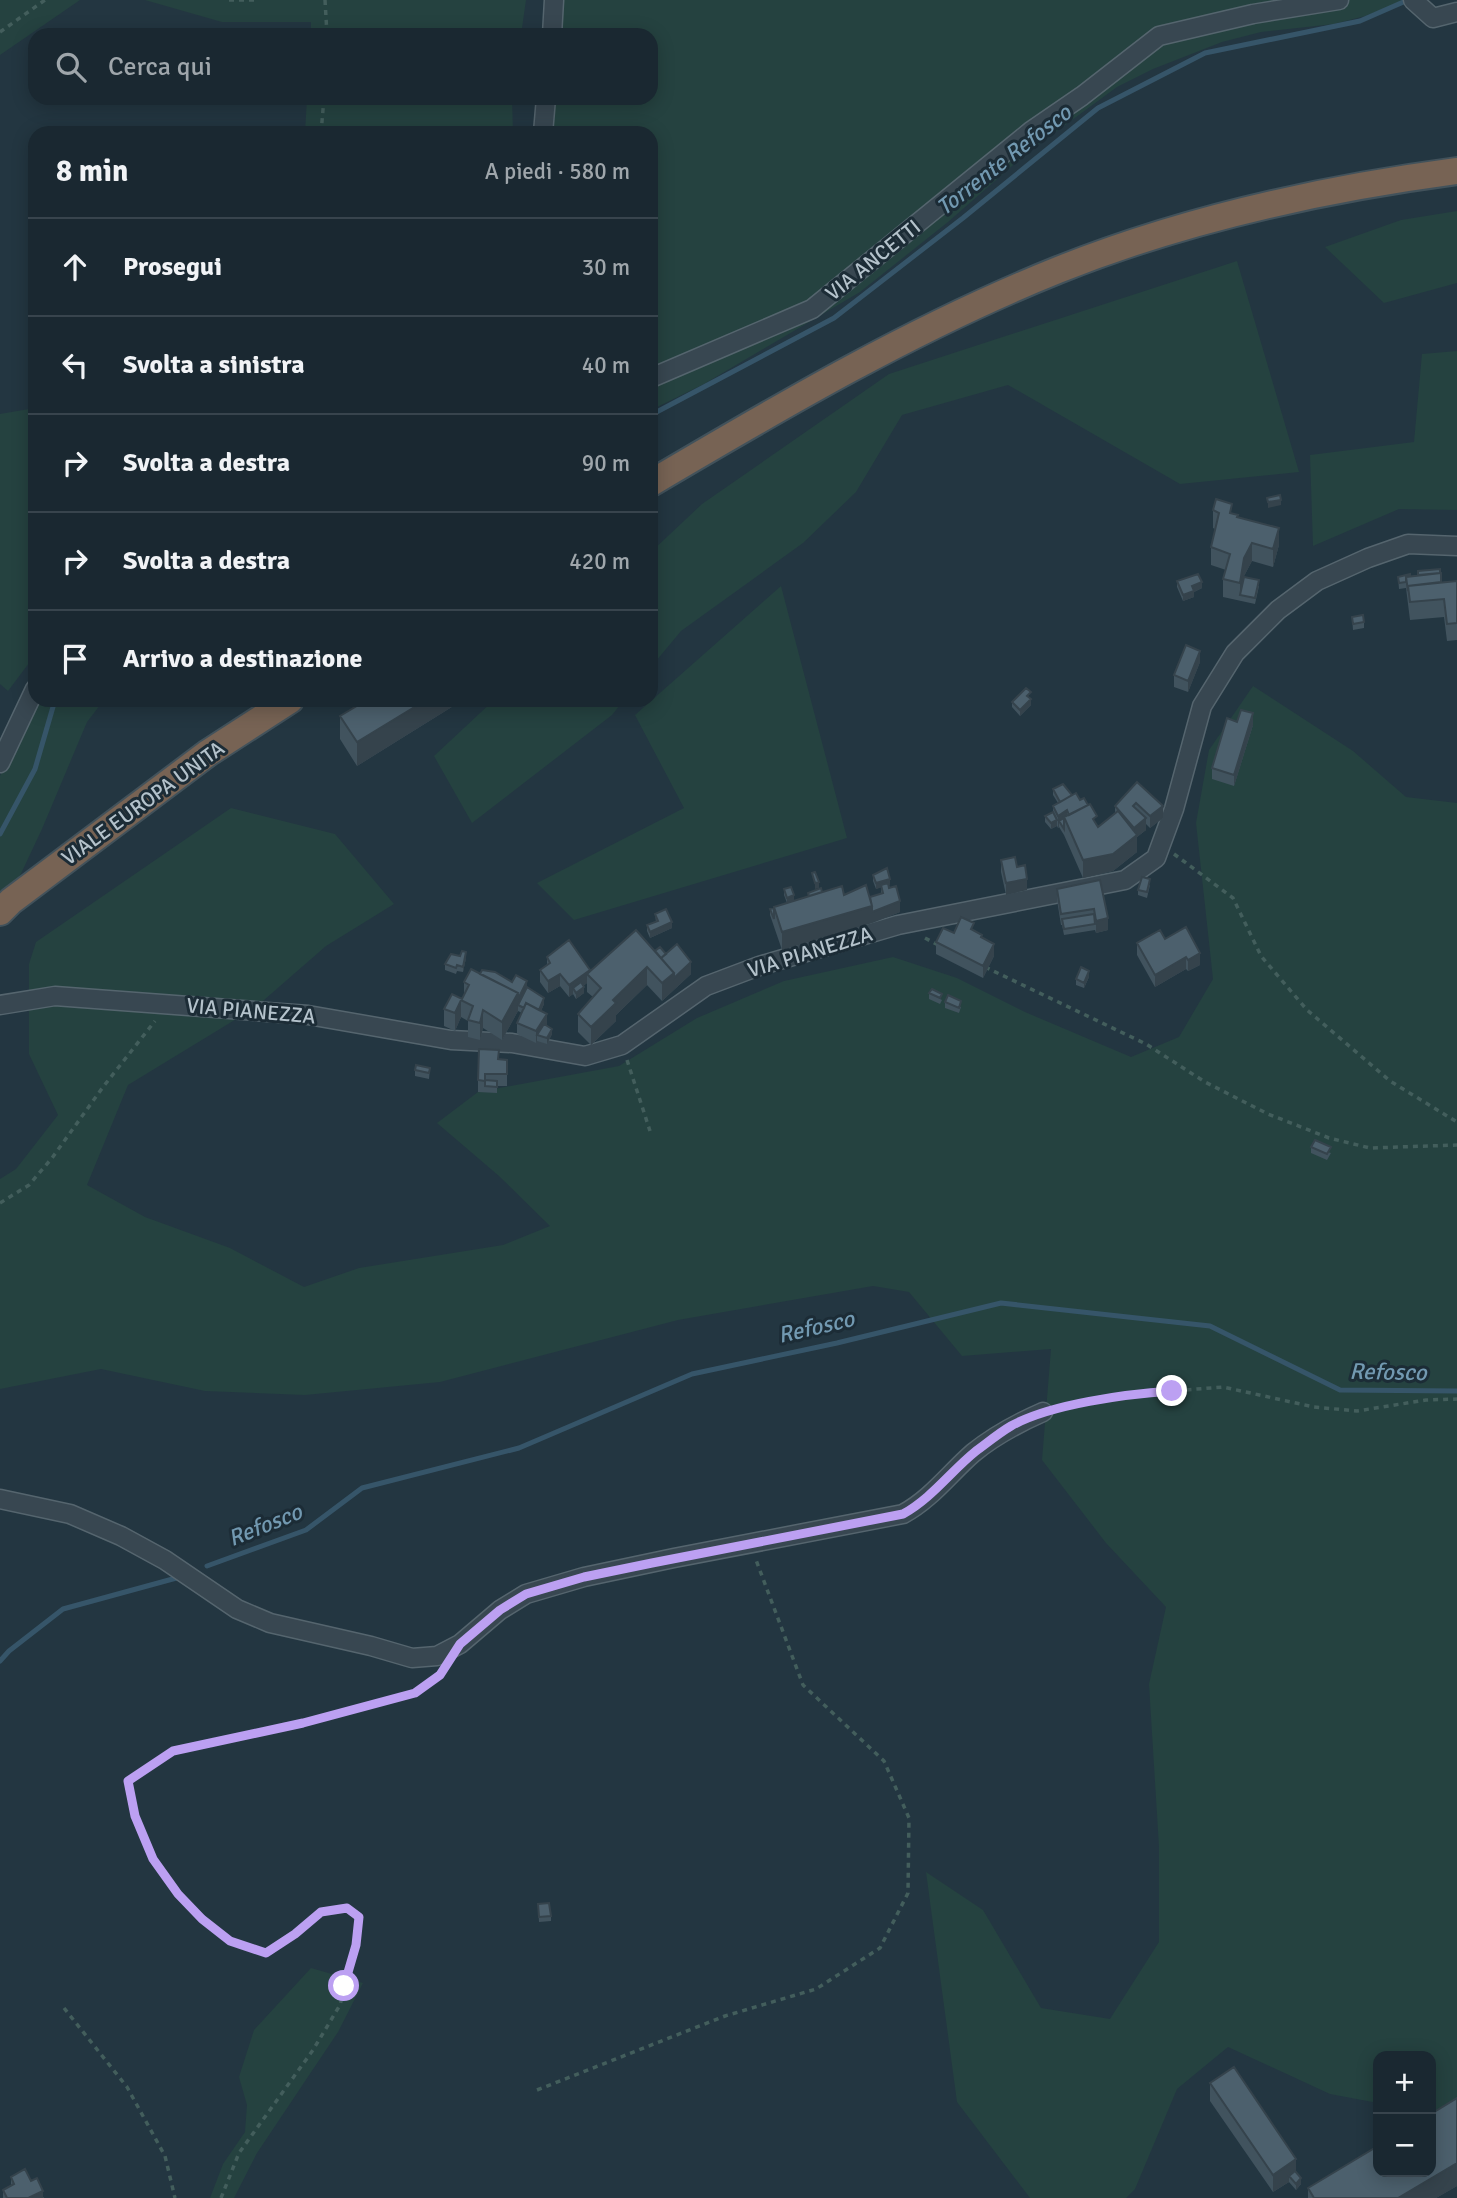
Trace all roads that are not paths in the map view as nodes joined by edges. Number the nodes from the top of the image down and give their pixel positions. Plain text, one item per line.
1 (554, 0) edge
2 (1339, 0) edge
3 (1413, 0) edge
4 (1457, 12) edge
5 (552, 28) edge
6 (545, 105) edge
7 (544, 126) edge
8 (1457, 171) edge
9 (658, 375) edge
10 (658, 479) edge
11 (1457, 546) edge
12 (28, 704) edge
13 (279, 707) edge
14 (0, 763) edge
15 (0, 912) edge
16 (0, 1005) edge
17 (1044, 1412) road end
18 (0, 1499) edge

1 - 5 street
2 - 9 street, VIA ANCETTI
3 - 4 street
6 - 7 street
8 - 10 highway
11 - 16 street, VIA PIANEZZA
12 - 14 street
13 - 15 highway, VIALE EUROPA UNITA
17 - 18 street

